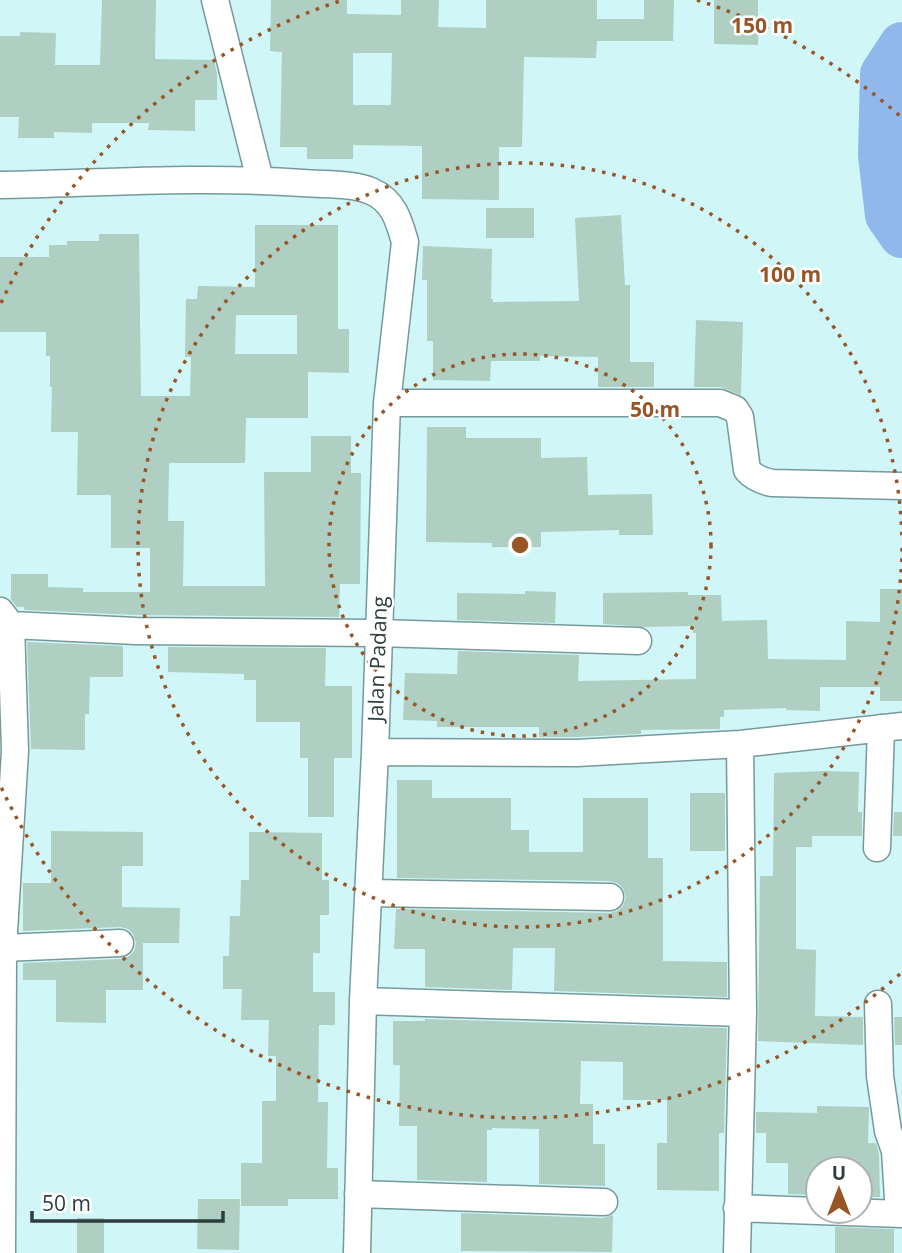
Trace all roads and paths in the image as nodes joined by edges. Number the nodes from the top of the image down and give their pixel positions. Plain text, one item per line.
1 (215, 0) edge
2 (260, 180) junction
3 (0, 185) edge
4 (387, 403) junction
5 (902, 486) edge
6 (5, 618) edge
7 (378, 633) junction
8 (638, 641) dead end
9 (891, 727) edge
10 (740, 744) junction
11 (7, 750) edge
12 (375, 752) junction
13 (877, 848) dead end
14 (369, 893) junction
15 (610, 897) dead end
16 (121, 943) dead end
17 (3, 948) junction
18 (363, 1001) junction
19 (878, 1004) dead end
20 (743, 1013) junction
21 (358, 1194) junction
22 (604, 1202) dead end
23 (737, 1208) junction
24 (901, 1214) edge
25 (2, 1253) edge
26 (357, 1253) edge
27 (737, 1253) edge

1 - 2 street
2 - 3 street, Jalan Padang
2 - 4 street, Jalan Padang
4 - 5 street
4 - 7 street, Jalan Padang
6 - 7 street
6 - 11 street
7 - 8 street
7 - 12 street, Jalan Padang
9 - 10 street
9 - 13 street
10 - 12 street
10 - 20 street
11 - 17 street
12 - 14 street, Jalan Padang
14 - 15 street
14 - 18 street, Jalan Padang
16 - 17 street
17 - 25 street
18 - 20 street
18 - 21 street, Jalan Padang
19 - 24 street
20 - 23 street
21 - 22 street
21 - 26 street, Jalan Padang
23 - 24 street
23 - 27 street

